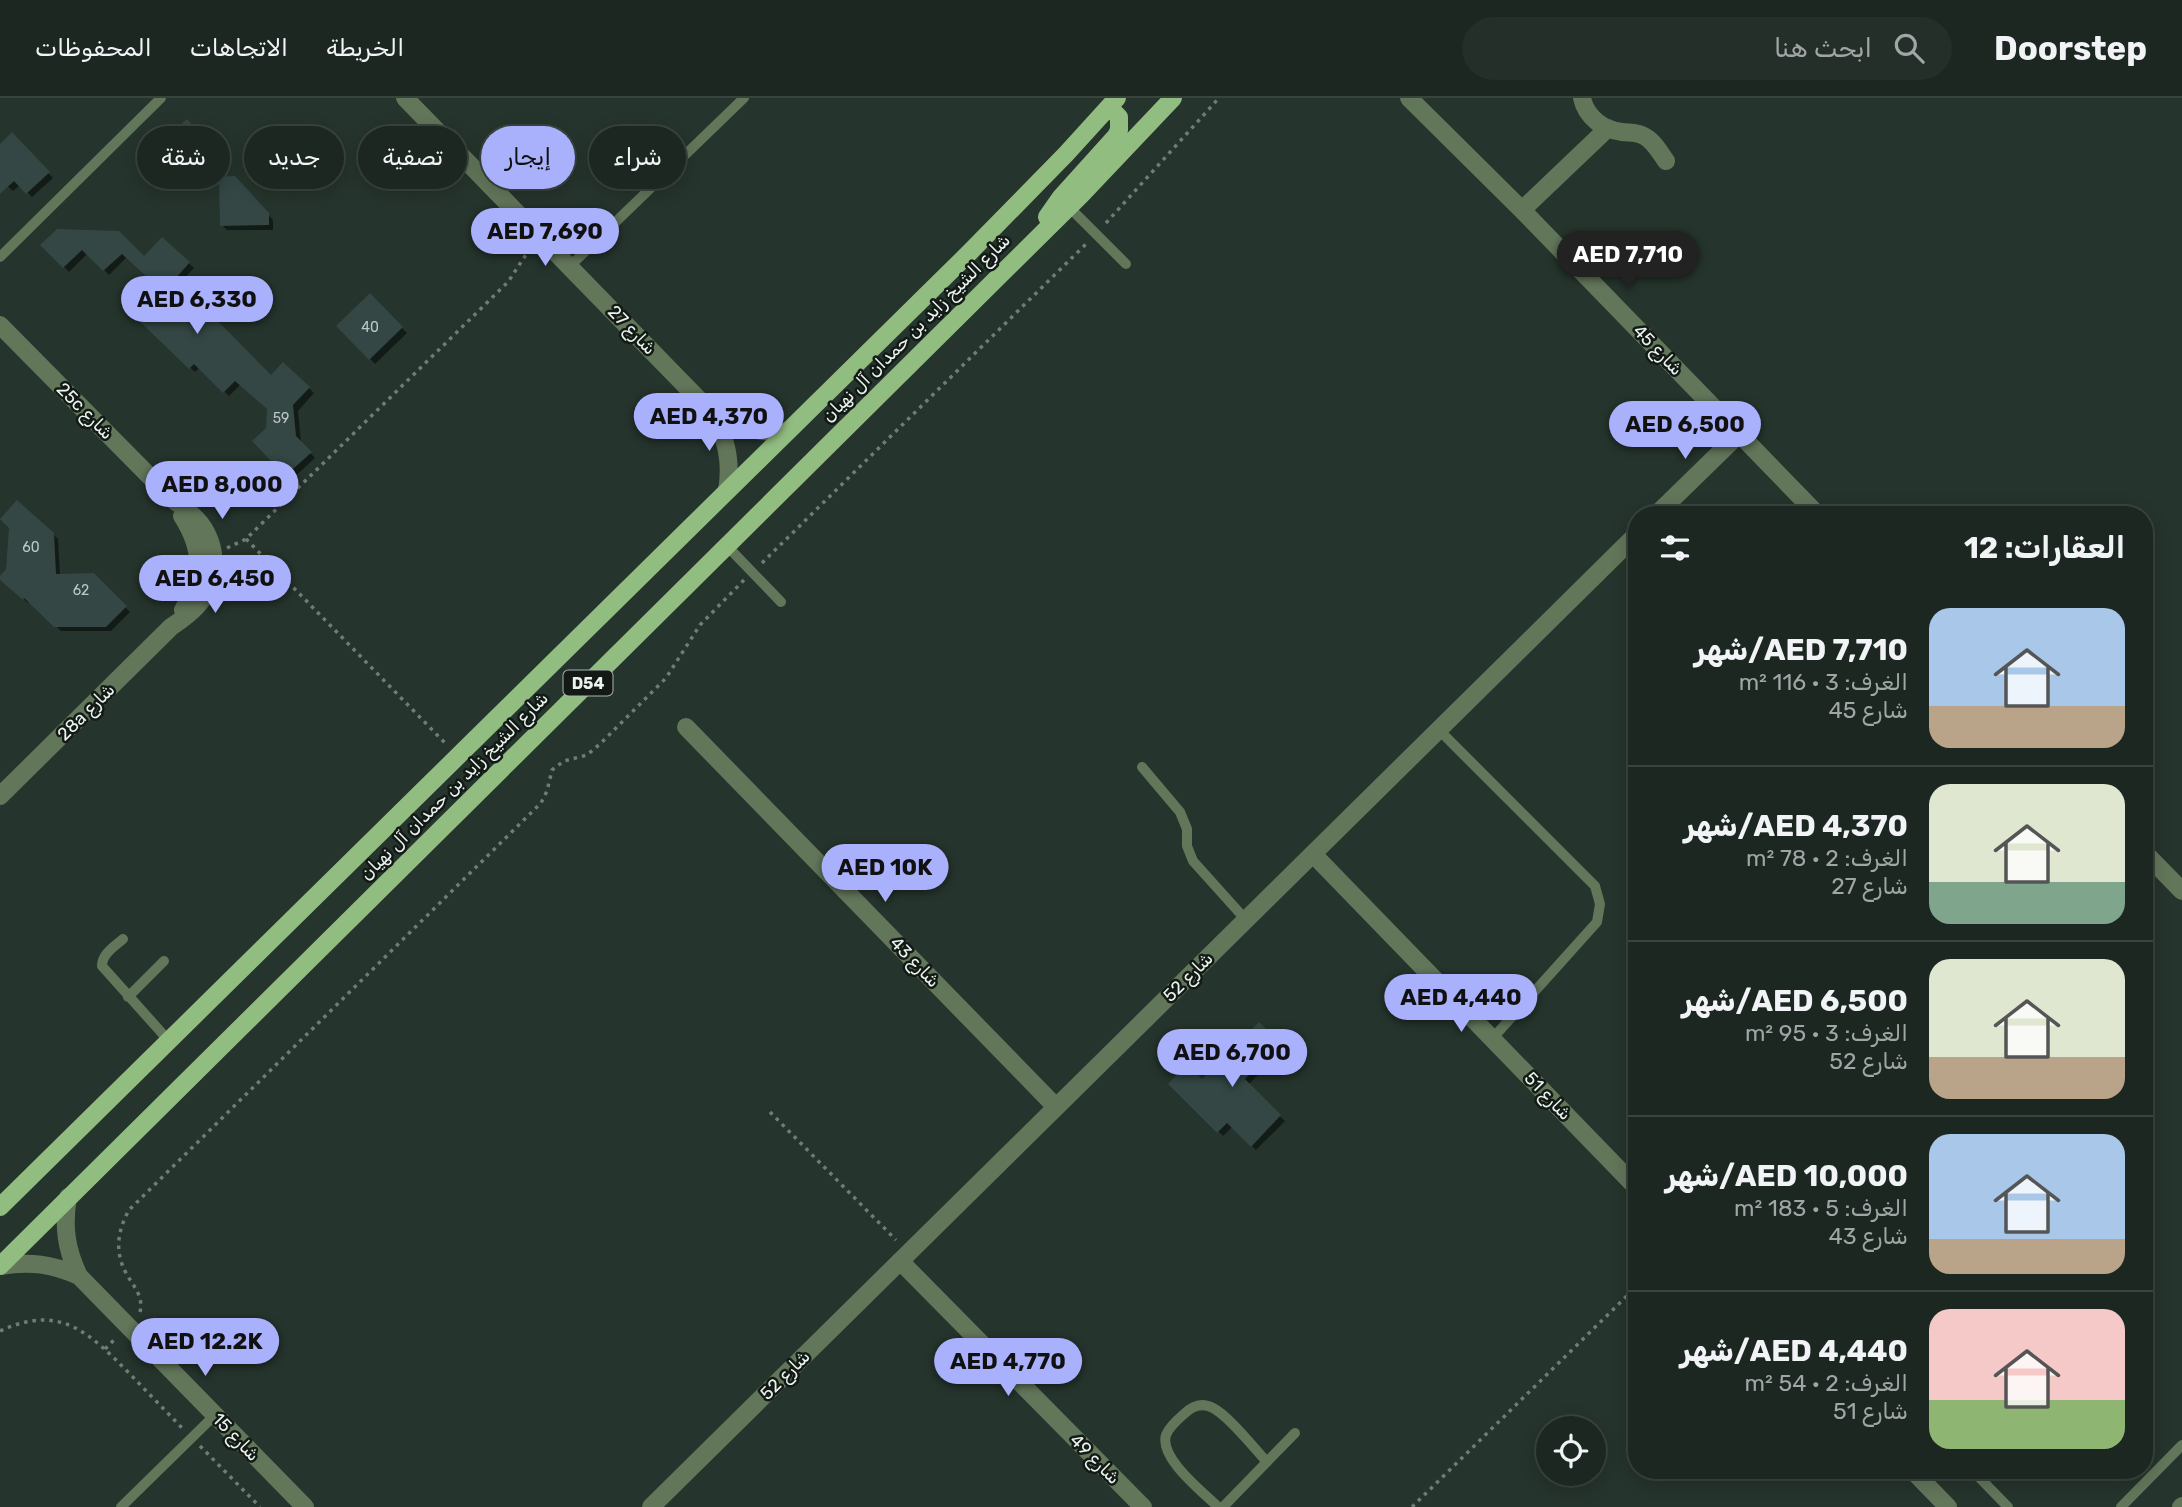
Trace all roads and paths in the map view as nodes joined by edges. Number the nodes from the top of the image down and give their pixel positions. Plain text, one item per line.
1 (161, 98) edge
2 (405, 98) edge
3 (744, 98) edge
4 (1219, 98) edge
5 (1409, 98) edge
6 (1582, 98) edge
7 (1167, 100) edge
8 (1113, 102) edge
9 (1608, 128) junction
10 (1666, 161) dead end
11 (1069, 206) junction
12 (1522, 210) junction
13 (536, 232) junction
14 (1096, 234) junction
15 (1035, 239) junction
16 (0, 257) edge
17 (1126, 264) dead end
18 (570, 266) junction
19 (0, 325) edge
20 (711, 412) junction
21 (788, 430) junction
22 (1739, 434) junction
23 (727, 491) junction
24 (171, 498) junction
25 (1665, 506) edge
26 (1808, 506) edge
27 (246, 539) junction
28 (1628, 543) edge
29 (727, 546) junction
30 (213, 553) junction
31 (206, 571) junction
32 (752, 572) junction
33 (781, 602) dead end
34 (686, 727) dead end
35 (1439, 730) junction
36 (458, 756) junction
37 (1142, 767) dead end
38 (0, 796) edge
39 (1313, 854) junction
40 (2153, 861) edge
41 (2182, 891) edge
42 (1246, 920) junction
43 (123, 939) dead end
44 (164, 961) dead end
45 (128, 997) junction
46 (1492, 1039) junction
47 (169, 1041) junction
48 (1056, 1107) junction
49 (770, 1112) dead end
50 (1628, 1179) edge
51 (68, 1196) junction
52 (0, 1207) edge
53 (904, 1257) junction
54 (0, 1266) edge
55 (79, 1276) junction
56 (1628, 1295) edge
57 (129, 1327) junction
58 (0, 1331) edge
59 (215, 1415) junction
60 (1295, 1433) dead end
61 (2182, 1445) edge
62 (1268, 1462) junction
63 (2153, 1474) edge
64 (1921, 1479) edge
65 (1981, 1479) edge
66 (2149, 1479) edge
67 (121, 1507) edge
68 (305, 1507) edge
69 (651, 1507) edge
70 (1143, 1507) edge
71 (1218, 1507) edge
72 (1223, 1507) edge
73 (1412, 1507) edge
74 (1948, 1507) edge
75 (2008, 1507) edge
76 (2121, 1507) edge

1 - 16 lane
2 - 13 street, شارع 27
3 - 18 lane
4 - 14 path
5 - 12 street, شارع 45
6 - 9 street
7 - 11 main road, شارع الشيخ زايد بن حمدان آل نهيان / D54
8 - 15 main road
8 - 21 main road, شارع الشيخ زايد بن حمدان آل نهيان / D54
9 - 10 street
9 - 12 street
11 - 14 lane
11 - 15 main road, شارع الشيخ زايد بن حمدان آل نهيان / D54
12 - 22 street, شارع 45
13 - 18 street, شارع 27
13 - 27 path
14 - 17 lane
14 - 32 path
15 - 29 main road, شارع الشيخ زايد بن حمدان آل نهيان / D54
18 - 20 street, شارع 27
19 - 24 street, 25c شارع
20 - 21 street, شارع 27
20 - 23 street, شارع 27
21 - 23 main road, شارع الشيخ زايد بن حمدان آل نهيان / D54
22 - 25 street
22 - 26 street, شارع 45
23 - 36 main road, شارع الشيخ زايد بن حمدان آل نهيان / D54
24 - 30 street, 25c شارع
24 - 31 street, 25c شارع
27 - 30 path
27 - 36 path
28 - 35 street, شارع 52
29 - 32 lane
29 - 51 main road, شارع الشيخ زايد بن حمدان آل نهيان / D54
30 - 31 street, 25c شارع
31 - 38 street, 28a شارع
32 - 33 lane
32 - 57 path
34 - 48 street, شارع 43
35 - 39 street, شارع 52
35 - 46 lane
36 - 47 main road, شارع الشيخ زايد بن حمدان آل نهيان / D54
37 - 42 lane
39 - 42 street, شارع 52
39 - 46 street, شارع 51
40 - 41 street
42 - 48 street, شارع 52
43 - 45 lane
44 - 45 lane
45 - 47 lane
46 - 50 street, شارع 51
47 - 52 main road, شارع الشيخ زايد بن حمدان آل نهيان / D54
48 - 53 street, شارع 52
49 - 53 path
51 - 54 main road, شارع الشيخ زايد بن حمدان آل نهيان / D54
51 - 55 street, شارع 15
53 - 69 street, شارع 52
53 - 70 street, شارع 49
54 - 55 street, شارع 15
55 - 57 street, شارع 15
56 - 73 path
57 - 58 path
57 - 59 street, شارع 15
59 - 67 lane
59 - 68 street, شارع 15
60 - 62 lane
61 - 63 lane
62 - 71 lane
62 - 72 lane
64 - 74 street
65 - 75 lane
66 - 76 lane

